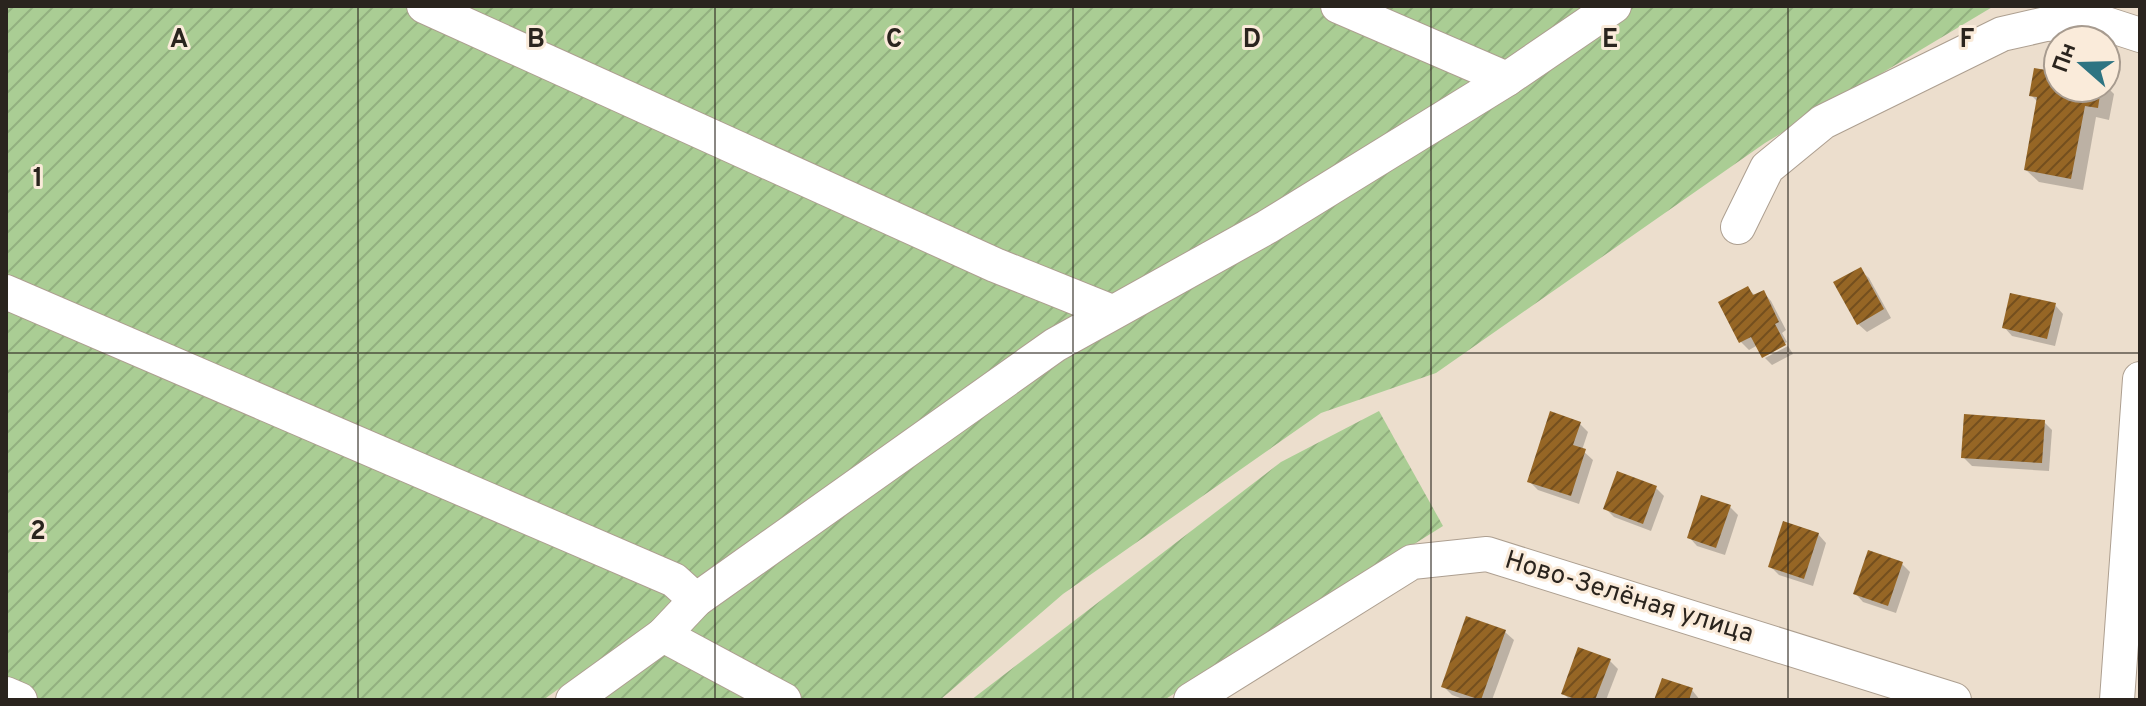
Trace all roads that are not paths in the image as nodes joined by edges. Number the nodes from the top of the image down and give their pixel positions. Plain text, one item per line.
1 (424, 6) edge
2 (1338, 6) edge
3 (1614, 6) edge
4 (2140, 35) edge
5 (1507, 79) junction
6 (1738, 227) dead end
7 (6, 292) edge
8 (1112, 312) junction
9 (2140, 379) edge
10 (696, 600) junction
11 (663, 635) junction
12 (6, 694) edge
13 (20, 700) edge
14 (573, 700) edge
15 (784, 700) edge
16 (1191, 700) edge
17 (1954, 700) edge
18 (2117, 700) edge

1 - 8 street
2 - 5 street
3 - 5 street
4 - 6 street
5 - 8 street
7 - 10 street
8 - 10 street
9 - 18 street
10 - 11 street
11 - 14 street
11 - 15 street
12 - 13 street
16 - 17 street, Ново-Зелёная улица

